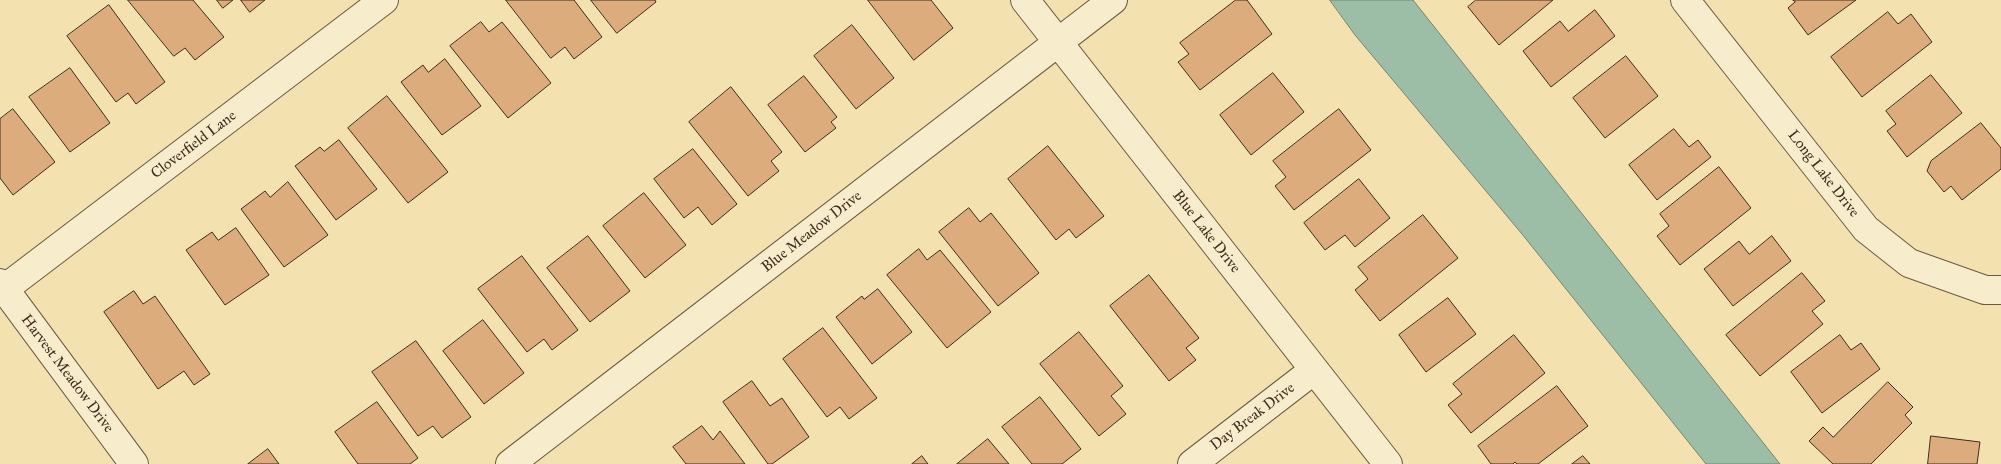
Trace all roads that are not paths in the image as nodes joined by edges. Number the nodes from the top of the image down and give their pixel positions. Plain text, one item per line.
1 (384, 0) edge
2 (1025, 0) edge
3 (1113, 0) edge
4 (1685, 0) edge
5 (1058, 43) junction
6 (2, 286) edge
7 (2001, 290) edge
8 (1314, 370) junction
9 (134, 464) edge
10 (510, 464) edge
11 (1192, 464) edge
12 (1388, 464) edge

1 - 6 street, Cloverfield Lane
2 - 5 street, Blue Lake Drive
3 - 5 street, Blue Meadow Drive
4 - 7 street, Long Lake Drive
5 - 8 street, Blue Lake Drive
5 - 10 street, Blue Meadow Drive
6 - 9 street, Harvest Meadow Drive
8 - 11 street, Day Break Drive
8 - 12 street, Blue Lake Drive

